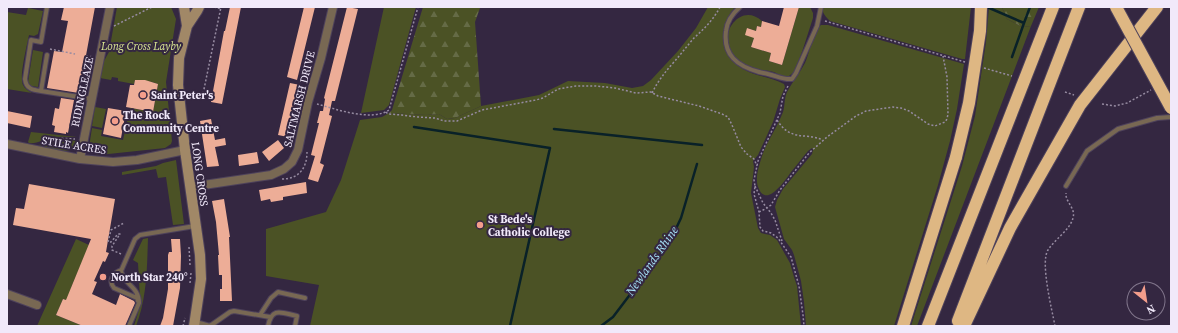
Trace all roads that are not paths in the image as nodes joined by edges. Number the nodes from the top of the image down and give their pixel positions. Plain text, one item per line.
1 (47, 7) edge
2 (110, 7) edge
3 (184, 7) edge
4 (199, 7) edge
5 (333, 7) edge
6 (740, 7) edge
7 (821, 7) edge
8 (981, 7) edge
9 (1053, 7) edge
10 (1079, 7) edge
11 (1116, 7) edge
12 (1157, 7) edge
13 (187, 26) junction
14 (47, 55) dead end
15 (41, 91) junction
16 (92, 99) junction
17 (1171, 108) edge
18 (1171, 117) edge
19 (7, 144) edge
20 (184, 150) junction
21 (80, 159) junction
22 (1066, 186) road end
23 (190, 187) junction
24 (196, 226) junction
25 (121, 270) junction
26 (128, 284) junction
27 (121, 291) junction
28 (7, 294) edge
29 (305, 298) dead end
30 (139, 303) junction
31 (37, 305) dead end
32 (260, 315) junction
33 (270, 317) junction
34 (195, 324) edge
35 (129, 326) edge
36 (268, 326) edge
37 (295, 326) edge
38 (903, 326) edge
39 (928, 326) edge
40 (956, 326) edge
41 (964, 326) edge

1 - 15 lane
2 - 16 street, RIDINGLEAZE
3 - 13 street, LONG CROSS
4 - 13 street, LONG CROSS
5 - 23 street, SALTMARSH DRIVE
6 - 7 lane
8 - 38 highway, bridge
9 - 39 highway
10 - 40 highway
11 - 17 highway, bridge
12 - 41 highway
13 - 20 street, LONG CROSS
14 - 15 lane
15 - 16 lane
16 - 21 street, RIDINGLEAZE
18 - 22 lane
19 - 21 street, STILE ACRES
20 - 21 street, STILE ACRES
20 - 23 street, LONG CROSS
23 - 24 street, LONG CROSS
24 - 25 lane
24 - 34 street, LONG CROSS
25 - 26 lane
25 - 27 lane
26 - 27 lane
26 - 30 lane
27 - 30 lane
28 - 31 street
29 - 32 lane
30 - 35 lane
32 - 33 lane
32 - 34 lane
33 - 36 lane
33 - 37 lane

